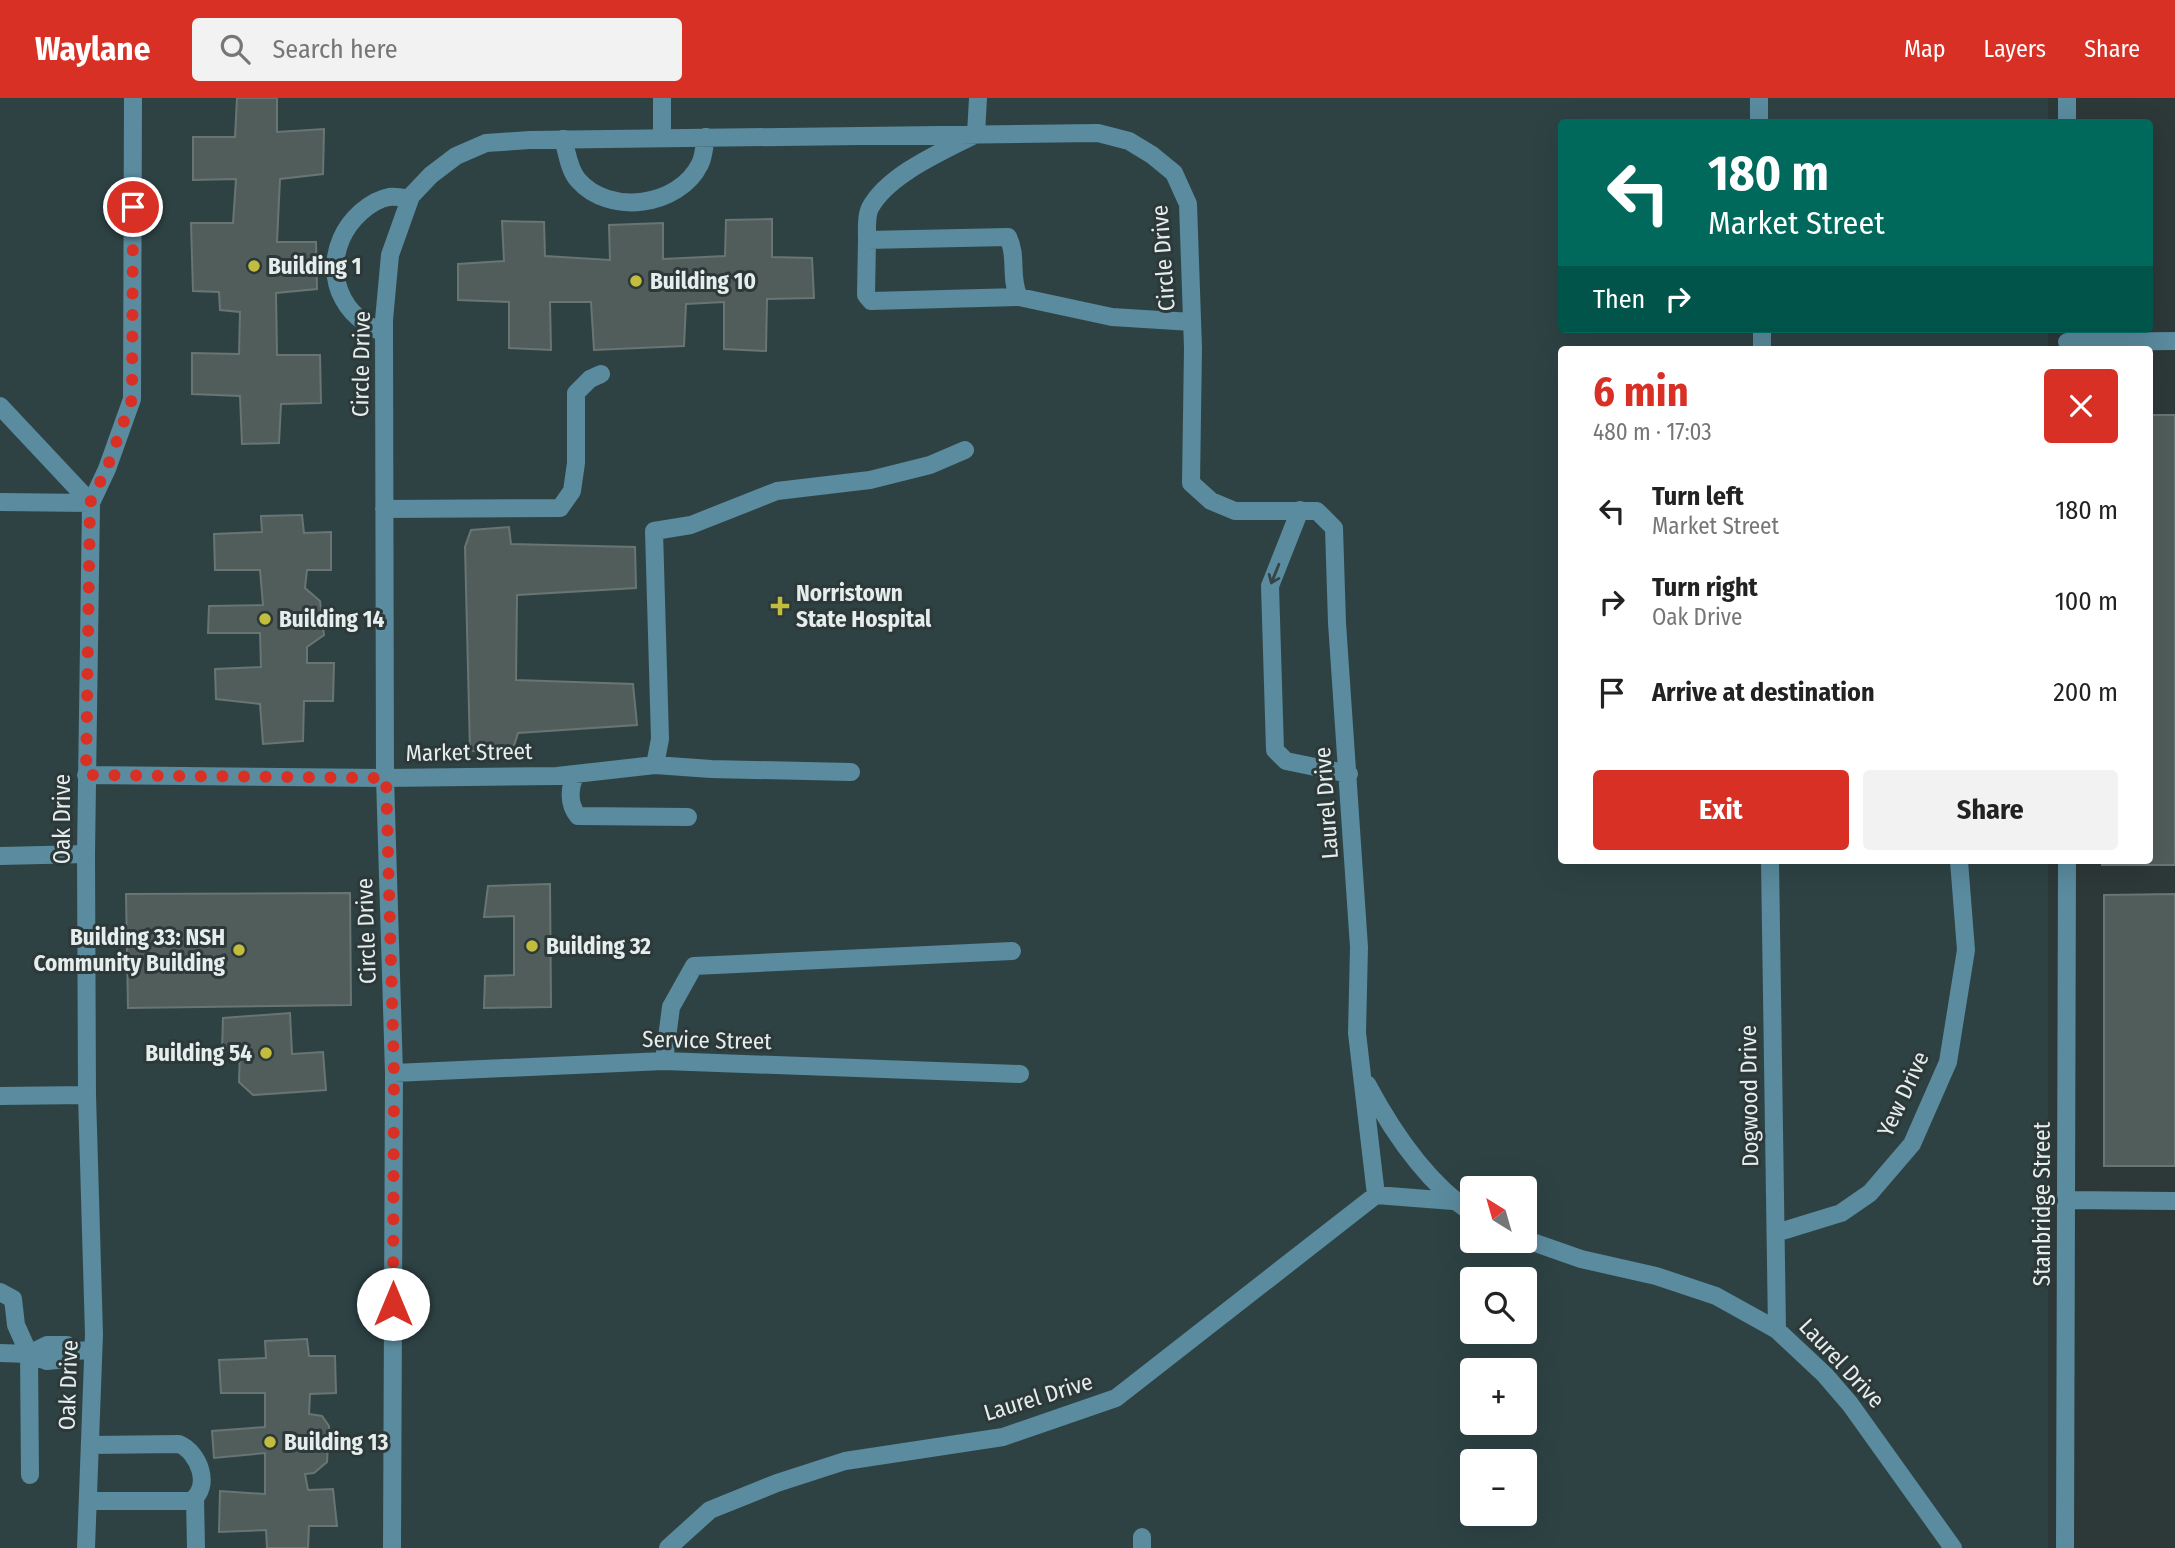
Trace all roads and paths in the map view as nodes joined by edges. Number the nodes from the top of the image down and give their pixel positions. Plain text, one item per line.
1 (133, 98) edge
2 (662, 98) edge
3 (978, 98) edge
4 (1759, 98) edge
5 (2067, 98) edge
6 (1759, 119) edge
7 (2067, 119) edge
8 (976, 134) junction
9 (662, 138) junction
10 (706, 138) junction
11 (562, 139) junction
12 (411, 199) junction
13 (867, 240) junction
14 (1019, 297) junction
15 (1192, 322) junction
16 (384, 333) junction
17 (2067, 340) edge
18 (2175, 341) edge
19 (601, 374) dead end
20 (0, 406) edge
21 (965, 450) dead end
22 (0, 502) edge
23 (90, 503) junction
24 (384, 509) junction
25 (1300, 510) junction
26 (1334, 528) joint
27 (656, 765) junction
28 (851, 772) dead end
29 (1349, 774) junction
30 (86, 775) junction
31 (576, 775) junction
32 (386, 778) junction
33 (688, 817) dead end
34 (86, 854) junction
35 (0, 856) edge
36 (1770, 864) edge
37 (1959, 864) edge
38 (2067, 864) edge
39 (1012, 951) dead end
40 (664, 1061) junction
41 (394, 1073) junction
42 (1020, 1074) dead end
43 (1362, 1075) junction
44 (88, 1095) junction
45 (0, 1096) edge
46 (1376, 1195) junction
47 (1453, 1200) junction
48 (2067, 1200) junction
49 (2175, 1201) edge
50 (1460, 1205) edge
51 (1776, 1233) junction
52 (1537, 1244) edge
53 (0, 1292) edge
54 (1777, 1330) junction
55 (93, 1350) junction
56 (0, 1353) edge
57 (29, 1354) junction
58 (90, 1446) junction
59 (30, 1475) dead end
60 (195, 1498) junction
61 (88, 1500) junction
62 (86, 1548) edge
63 (197, 1548) edge
64 (392, 1548) edge
65 (668, 1548) edge
66 (1953, 1548) edge
67 (2065, 1548) edge

1 - 23 street, Oak Drive
2 - 9 street
3 - 8 street
4 - 6 street
5 - 7 street
8 - 10 street, Circle Drive
8 - 13 street
8 - 15 street, Circle Drive
9 - 10 street, Circle Drive
9 - 11 street, Circle Drive
10 - 11 street
11 - 12 street, Circle Drive
12 - 16 street, Circle Drive
12 - 16 street
13 - 14 street
13 - 14 street
14 - 15 street
15 - 25 street, Circle Drive
16 - 24 street, Circle Drive
17 - 18 street
19 - 24 street
20 - 23 street
21 - 27 street
22 - 23 street
23 - 30 street, Oak Drive
24 - 32 street, Circle Drive
25 - 26 street, Circle Drive
25 -> 29 street
26 - 29 street, Laurel Drive
27 - 28 street, Market Street
27 - 31 street, Market Street
29 - 43 street, Laurel Drive
30 - 32 street, Market Street
30 - 34 street, Oak Drive
31 - 32 street, Market Street
31 - 33 street
32 - 41 street, Circle Drive
34 - 35 street
34 - 44 street, Oak Drive
36 - 51 street, Dogwood Drive
37 - 51 street, Yew Drive
38 - 48 street, Stanbridge Street
39 - 40 street
40 - 41 street, Service Street
40 - 42 street, Service Street
41 - 64 street, Circle Drive
43 - 46 street, Laurel Drive
43 - 47 street, Laurel Drive
44 - 45 street
44 - 55 street, Oak Drive
46 - 47 street
46 - 65 street, Laurel Drive
47 - 50 street, Laurel Drive
48 - 49 street
48 - 67 street, Stanbridge Street
51 - 54 street, Dogwood Drive
52 - 54 street, Laurel Drive
53 - 57 street
54 - 66 street, Laurel Drive
55 - 57 street
55 - 58 street, Oak Drive
56 - 57 street
57 - 59 street
58 - 60 street
58 - 61 street, Oak Drive
60 - 61 street
60 - 63 street
61 - 62 street, Oak Drive

